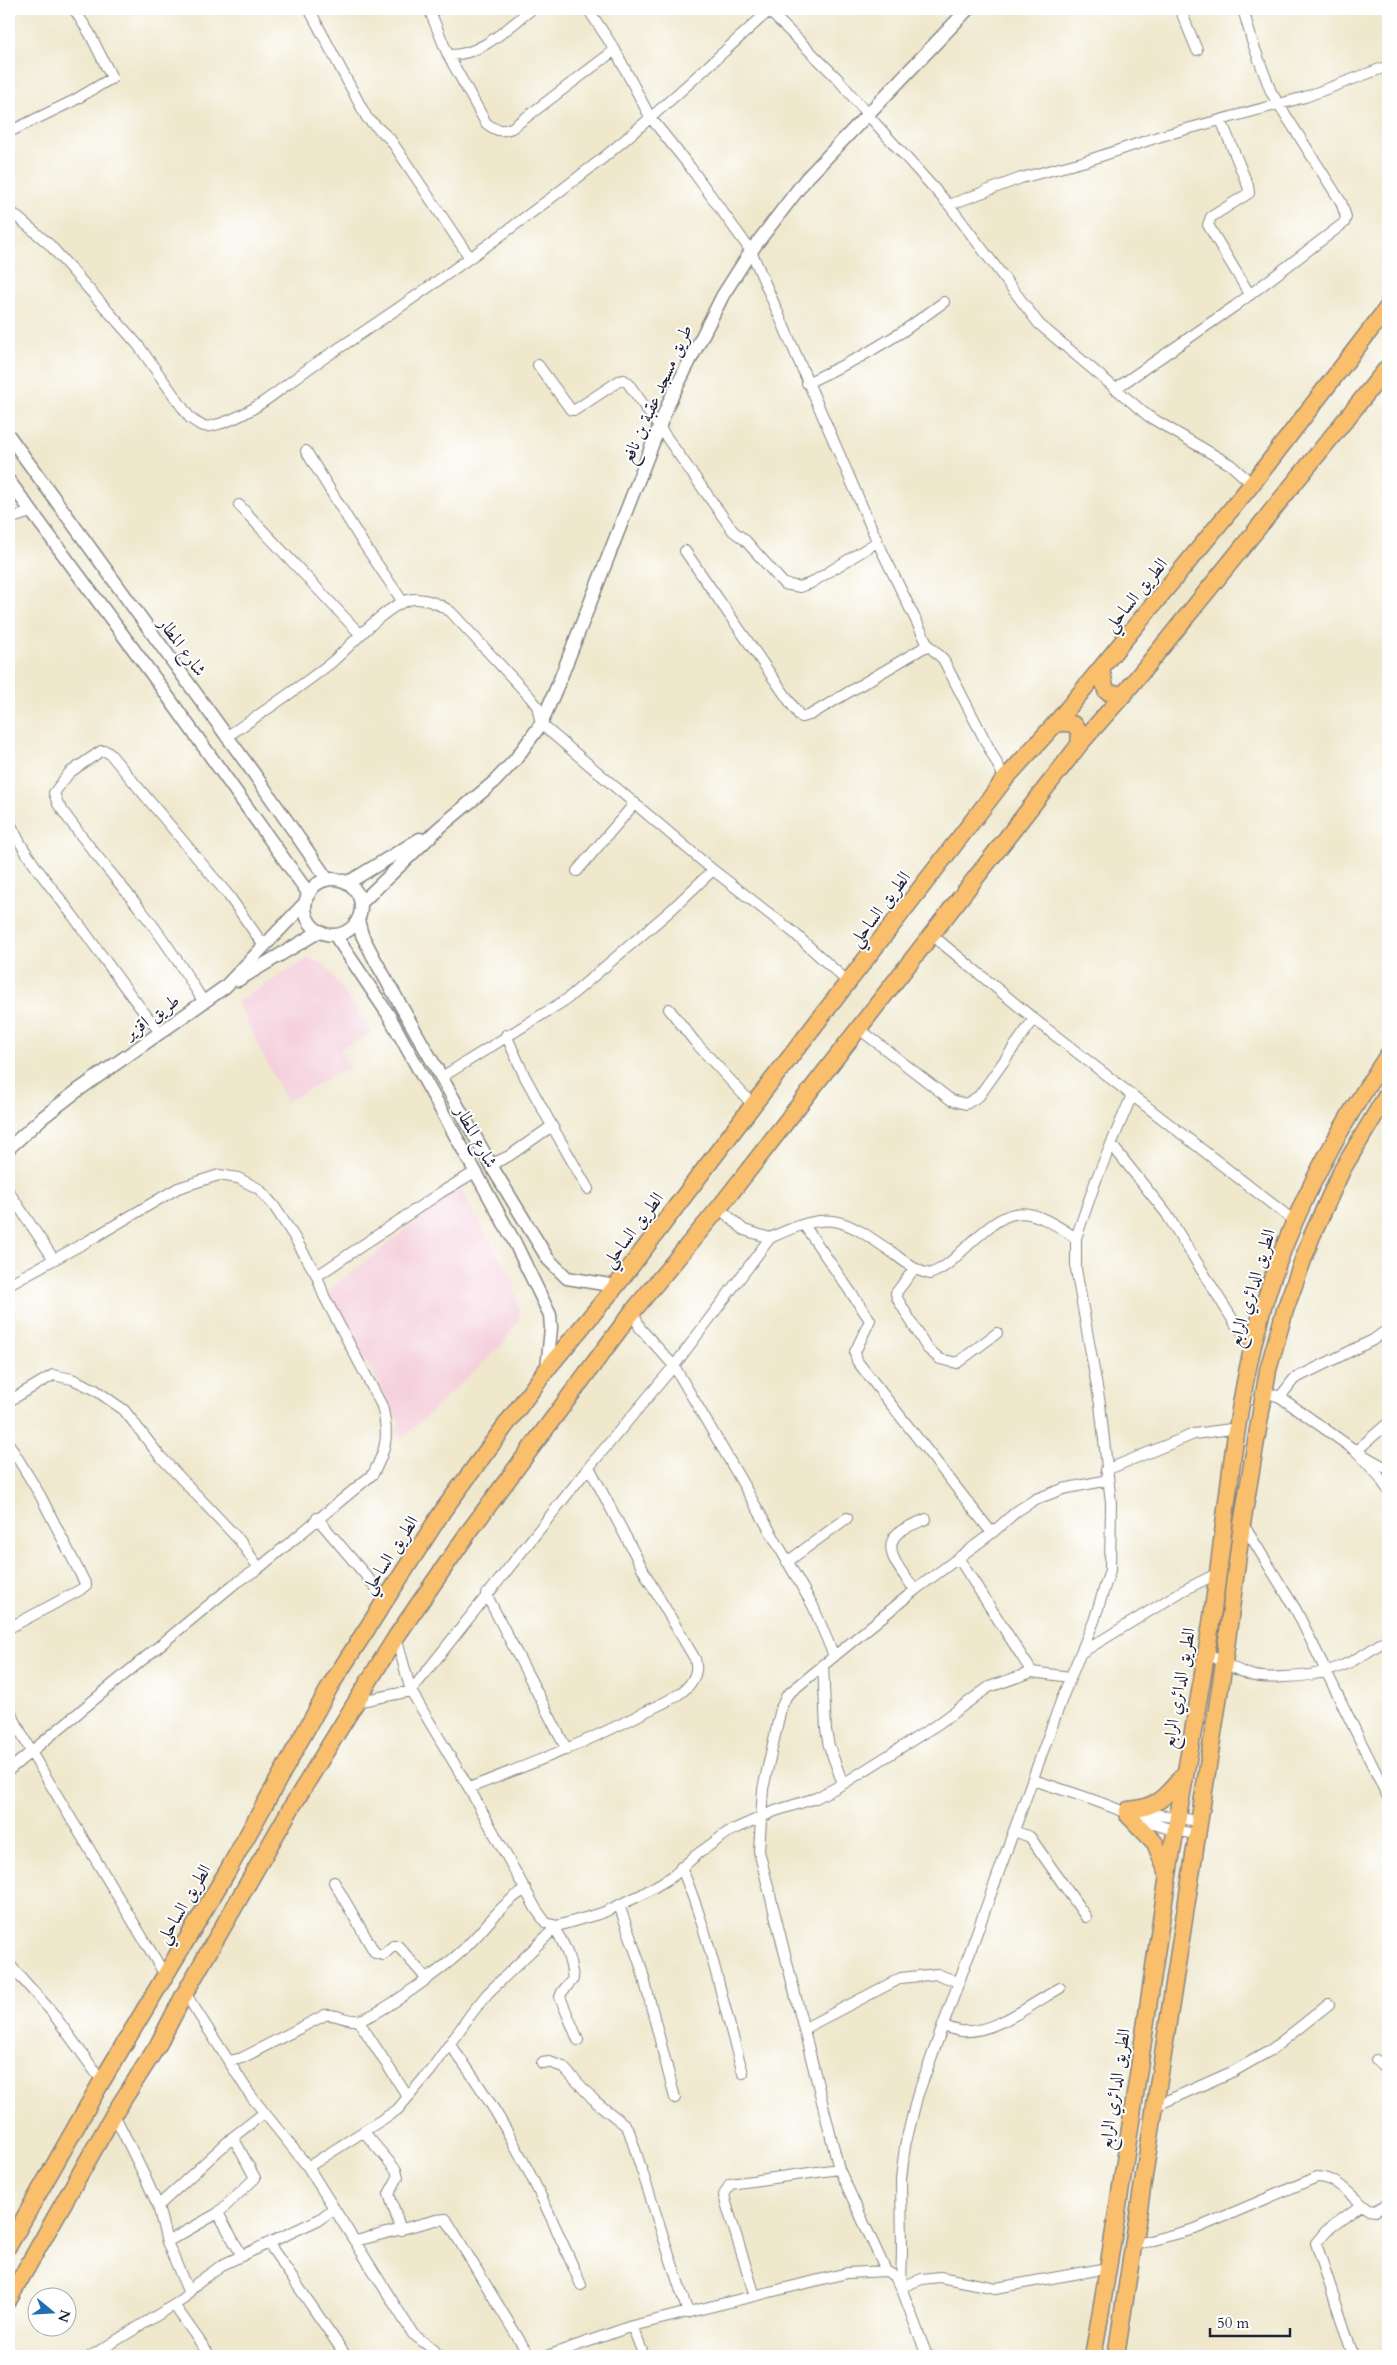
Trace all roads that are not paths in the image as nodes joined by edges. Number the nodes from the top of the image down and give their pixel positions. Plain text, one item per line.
1 (74, 9) edge
2 (308, 9) edge
3 (429, 9) edge
4 (532, 9) edge
5 (588, 9) edge
6 (769, 9) edge
7 (968, 9) edge
8 (1180, 9) edge
9 (1243, 9) edge
10 (615, 50) junction
11 (1197, 50) dead end
12 (448, 54) junction
13 (1388, 66) edge
14 (1278, 105) junction
15 (866, 114) junction
16 (650, 117) junction
17 (1221, 120) junction
18 (9, 132) edge
19 (950, 205) junction
20 (9, 210) edge
21 (751, 251) junction
22 (470, 258) junction
23 (1250, 295) junction
24 (944, 302) dead end
25 (1388, 307) edge
26 (538, 365) dead end
27 (1388, 367) edge
28 (807, 383) junction
29 (1115, 389) junction
30 (659, 428) junction
31 (9, 436) edge
32 (306, 451) dead end
33 (14, 453) edge
34 (9, 482) edge
35 (1252, 484) junction
36 (239, 505) dead end
37 (31, 512) junction
38 (9, 519) edge
39 (877, 542) junction
40 (685, 550) dead end
41 (403, 602) junction
42 (360, 634) junction
43 (928, 645) junction
44 (1101, 669) junction
45 (1124, 694) junction
46 (541, 724) junction
47 (1055, 724) junction
48 (226, 737) junction
49 (1079, 745) junction
50 (1005, 779) junction
51 (634, 803) junction
52 (9, 820) edge
53 (440, 828) junction
54 (714, 870) junction
55 (577, 871) dead end
56 (327, 879) junction
57 (346, 882) junction
58 (307, 898) junction
59 (361, 903) junction
60 (358, 920) junction
61 (320, 932) junction
62 (335, 935) junction
63 (932, 935) junction
64 (264, 946) junction
65 (849, 983) junction
66 (225, 987) junction
67 (203, 1001) junction
68 (669, 1009) dead end
69 (1034, 1020) junction
70 (858, 1028) junction
71 (161, 1033) junction
72 (506, 1035) junction
73 (1388, 1056) edge
74 (442, 1077) junction
75 (1388, 1093) edge
76 (1132, 1095) junction
77 (753, 1105) junction
78 (552, 1126) junction
79 (1111, 1144) junction
80 (9, 1148) edge
81 (492, 1164) junction
82 (475, 1172) junction
83 (588, 1189) dead end
84 (9, 1192) edge
85 (719, 1208) junction
86 (1294, 1221) junction
87 (804, 1225) junction
88 (533, 1233) junction
89 (770, 1238) junction
90 (1076, 1238) junction
91 (515, 1243) junction
92 (53, 1258) junction
93 (914, 1268) junction
94 (318, 1276) junction
95 (9, 1284) edge
96 (616, 1286) junction
97 (633, 1311) junction
98 (1388, 1329) edge
99 (997, 1332) dead end
100 (1253, 1344) junction
101 (674, 1366) junction
102 (547, 1369) junction
103 (1265, 1392) junction
104 (1280, 1398) junction
105 (9, 1401) edge
106 (1388, 1423) edge
107 (1238, 1428) junction
108 (9, 1444) edge
109 (1356, 1451) junction
110 (589, 1467) junction
111 (1388, 1469) edge
112 (1107, 1475) junction
113 (1388, 1490) edge
114 (317, 1518) junction
115 (847, 1518) dead end
116 (926, 1519) dead end
117 (1242, 1524) junction
118 (992, 1534) junction
119 (959, 1559) junction
120 (787, 1562) junction
121 (259, 1568) junction
122 (1218, 1573) junction
123 (915, 1590) junction
124 (486, 1594) junction
125 (385, 1598) junction
126 (9, 1628) edge
127 (396, 1637) junction
128 (1388, 1638) edge
129 (1081, 1653) junction
130 (1207, 1653) junction
131 (834, 1656) junction
132 (1224, 1663) junction
133 (822, 1664) junction
134 (1032, 1672) junction
135 (1327, 1673) junction
136 (1070, 1677) junction
137 (411, 1691) junction
138 (356, 1702) junction
139 (9, 1709) edge
140 (567, 1750) junction
141 (31, 1752) junction
142 (9, 1770) edge
143 (1185, 1773) junction
144 (1034, 1780) junction
145 (844, 1784) junction
146 (468, 1788) junction
147 (1388, 1796) edge
148 (1124, 1811) junction
149 (761, 1816) junction
150 (1177, 1824) junction
151 (1197, 1828) junction
152 (1014, 1831) junction
153 (681, 1867) junction
154 (1168, 1876) junction
155 (334, 1882) dead end
156 (526, 1889) junction
157 (620, 1905) junction
158 (1086, 1917) dead end
159 (555, 1928) junction
160 (9, 1964) edge
161 (165, 1975) junction
162 (426, 1978) junction
163 (958, 1982) junction
164 (1060, 1988) dead end
165 (185, 1993) junction
166 (1330, 2004) dead end
167 (358, 2020) junction
168 (943, 2026) junction
169 (805, 2028) junction
170 (578, 2040) dead end
171 (450, 2045) junction
172 (1376, 2060) dead end
173 (229, 2061) junction
174 (542, 2063) dead end
175 (1388, 2072) edge
176 (742, 2073) dead end
177 (102, 2081) junction
178 (408, 2097) junction
179 (675, 2098) dead end
180 (1153, 2107) junction
181 (264, 2113) junction
182 (114, 2114) junction
183 (364, 2132) junction
184 (233, 2137) junction
185 (308, 2167) junction
186 (839, 2169) junction
187 (1388, 2204) edge
188 (1361, 2205) junction
189 (158, 2206) junction
190 (334, 2208) junction
191 (218, 2213) junction
192 (401, 2230) junction
193 (356, 2241) junction
194 (167, 2242) junction
195 (269, 2244) junction
196 (9, 2245) edge
197 (1134, 2245) junction
198 (242, 2256) junction
199 (1108, 2268) junction
200 (886, 2271) junction
201 (582, 2285) dead end
202 (900, 2287) junction
203 (188, 2291) junction
204 (755, 2296) junction
205 (9, 2299) edge
206 (174, 2305) junction
207 (688, 2313) junction
208 (632, 2326) junction
209 (569, 2352) edge
210 (1353, 2355) dead end
211 (91, 2356) edge
212 (209, 2356) edge
213 (346, 2356) edge
214 (438, 2356) edge
215 (529, 2356) edge
216 (547, 2356) edge
217 (644, 2356) edge
218 (927, 2356) edge
219 (1093, 2356) edge
220 (1116, 2356) edge

1 - 18 street
2 - 22 street
3 - 12 street
4 - 12 street
5 - 10 street
6 - 15 street
6 - 16 street
7 - 15 street, طريق مسجد عقبة بن نافع
8 - 11 street
9 - 14 street
10 - 12 street
10 - 16 street
13 - 14 street
14 - 17 street
14 - 23 street
15 - 19 street
15 - 21 street, طريق مسجد عقبة بن نافع
16 - 21 street
16 - 22 street
17 - 19 street
17 - 23 street
19 - 29 street
20 - 22 street
21 - 28 street
21 - 30 street, طريق مسجد عقبة بن نافع
23 - 29 street
24 - 28 street
25 - 35 main road, الطريق الساحلي
26 - 30 street
27 - 45 main road
28 - 39 street
29 - 35 street
30 - 39 street
30 - 46 street, طريق مسجد عقبة بن نافع
31 - 33 street, شارع المطار
32 - 41 street
33 - 48 street, شارع المطار
34 - 37 street
35 - 44 main road, الطريق الساحلي
36 - 42 street
37 - 38 street
37 - 58 street
39 - 43 street
40 - 43 street
41 - 42 street
41 - 46 street
42 - 48 street
43 - 50 street
44 - 45 main road
44 - 47 main road, الطريق الساحلي
45 - 49 main road
46 - 51 street
46 - 53 street, طريق مسجد عقبة بن نافع
47 - 49 main road
47 - 50 main road, الطريق الساحلي
48 - 56 street, شارع المطار
49 - 63 main road
50 - 65 main road, الطريق الساحلي
51 - 54 street
51 - 55 street
52 - 71 street
53 - 57 street, طريق مسجد عقبة بن نافع
53 - 59 street, طريق مسجد عقبة بن نافع
54 - 65 street
54 - 72 street
56 - 57 street
56 - 58 street
57 - 59 street
58 - 61 street
58 - 64 street, طريق اقزير
59 - 60 street
60 - 62 street
60 - 74 street, شارع المطار
61 - 62 street
61 - 66 street
62 - 82 street, شارع المطار
63 - 69 street
63 - 70 main road
64 - 66 street, طريق اقزير
64 - 67 street
65 - 77 main road, الطريق الساحلي
66 - 67 street, طريق اقزير
67 - 71 street, طريق اقزير
68 - 77 street
69 - 70 street
69 - 76 street
70 - 85 main road
71 - 80 street, طريق اقزير
72 - 74 street
72 - 78 street
73 - 86 main road, الطريق الدائري الرابع
74 - 81 street, شارع المطار
75 - 103 main road
76 - 79 street
76 - 86 street
77 - 96 main road, الطريق الساحلي
78 - 81 street
78 - 83 street
79 - 90 street
79 - 100 street
81 - 88 street, شارع المطار
82 - 91 street, شارع المطار
82 - 94 street
84 - 92 street
85 - 89 street
85 - 97 main road
86 - 100 main road, الطريق الدائري الرابع
87 - 89 street
87 - 93 street
87 - 118 street
88 - 91 street
88 - 96 street, شارع المطار
89 - 101 street
90 - 93 street
90 - 112 street
91 - 102 street, شارع المطار
92 - 94 street
92 - 95 street
93 - 99 street
94 - 114 street
96 - 102 main road, الطريق الساحلي
97 - 101 street
97 - 127 main road
98 - 104 street
100 - 107 main road, الطريق الدائري الرابع
101 - 110 street
101 - 120 street
102 - 125 main road, الطريق الساحلي
103 - 104 street
103 - 117 main road
104 - 109 street
105 - 121 street
106 - 109 street
107 - 112 street
107 - 122 main road, الطريق الدائري الرابع
108 - 126 street
109 - 111 street
109 - 113 street
110 - 124 street
110 - 140 street
112 - 118 street
112 - 129 street
114 - 121 street
114 - 125 street
115 - 120 street
116 - 123 street
117 - 132 main road
117 - 135 street
118 - 119 street
119 - 123 street
119 - 134 street
120 - 131 street
121 - 141 street
122 - 129 street
122 - 130 main road, الطريق الدائري الرابع
123 - 131 street
124 - 137 street
124 - 140 street
125 - 161 main road, الطريق الساحلي
127 - 137 street
127 - 138 main road
128 - 135 street
129 - 136 street
130 - 132 street
130 - 143 main road, الطريق الدائري الرابع
131 - 133 street
132 - 135 street
132 - 151 main road
133 - 145 street
133 - 149 street
134 - 136 street
134 - 145 street
135 - 147 street
136 - 144 street
137 - 138 street
137 - 146 street
138 - 165 main road
139 - 141 street
140 - 146 street
141 - 142 street
141 - 161 street
143 - 148 main road
143 - 150 main road, الطريق الدائري الرابع
144 - 148 street
144 - 152 street
145 - 149 street
146 - 156 street
148 - 150 street
148 - 150 street
148 - 154 main road
149 - 153 street
149 - 169 street
150 - 151 street
150 - 151 street
150 - 154 main road, الطريق الدائري الرابع
151 - 180 main road
152 - 158 street
152 - 163 street
153 - 157 street
153 - 176 street
154 - 199 main road, الطريق الدائري الرابع
155 - 162 street
156 - 159 street
156 - 162 street
157 - 159 street
157 - 179 street
159 - 170 street
159 - 171 street
160 - 177 street
161 - 177 main road, الطريق الساحلي
162 - 167 street
163 - 168 street
163 - 169 street
164 - 168 street
165 - 173 street
165 - 182 main road
166 - 180 street
167 - 173 street
167 - 178 street
168 - 202 street
169 - 186 street
171 - 178 street
171 - 201 street
172 - 175 street
173 - 181 street
174 - 207 street
177 - 196 main road, الطريق الساحلي
178 - 183 street
180 - 197 main road
181 - 184 street
181 - 185 street
182 - 189 street
182 - 205 main road
183 - 185 street
183 - 192 street
184 - 189 street
184 - 191 street
185 - 190 street
186 - 200 street
186 - 204 street
187 - 188 street
188 - 197 street
188 - 210 street
189 - 194 street
190 - 193 street
190 - 195 street
191 - 194 street
191 - 198 street
192 - 193 street
192 - 215 street
193 - 214 street
194 - 203 street
195 - 198 street
195 - 213 street
197 - 220 main road
198 - 203 street
199 - 202 street
199 - 219 main road, الطريق الدائري الرابع
200 - 202 street
200 - 204 street
202 - 218 street
203 - 206 street
204 - 207 street
206 - 211 street
206 - 212 street
207 - 208 street
208 - 209 street
208 - 217 street
209 - 216 street

